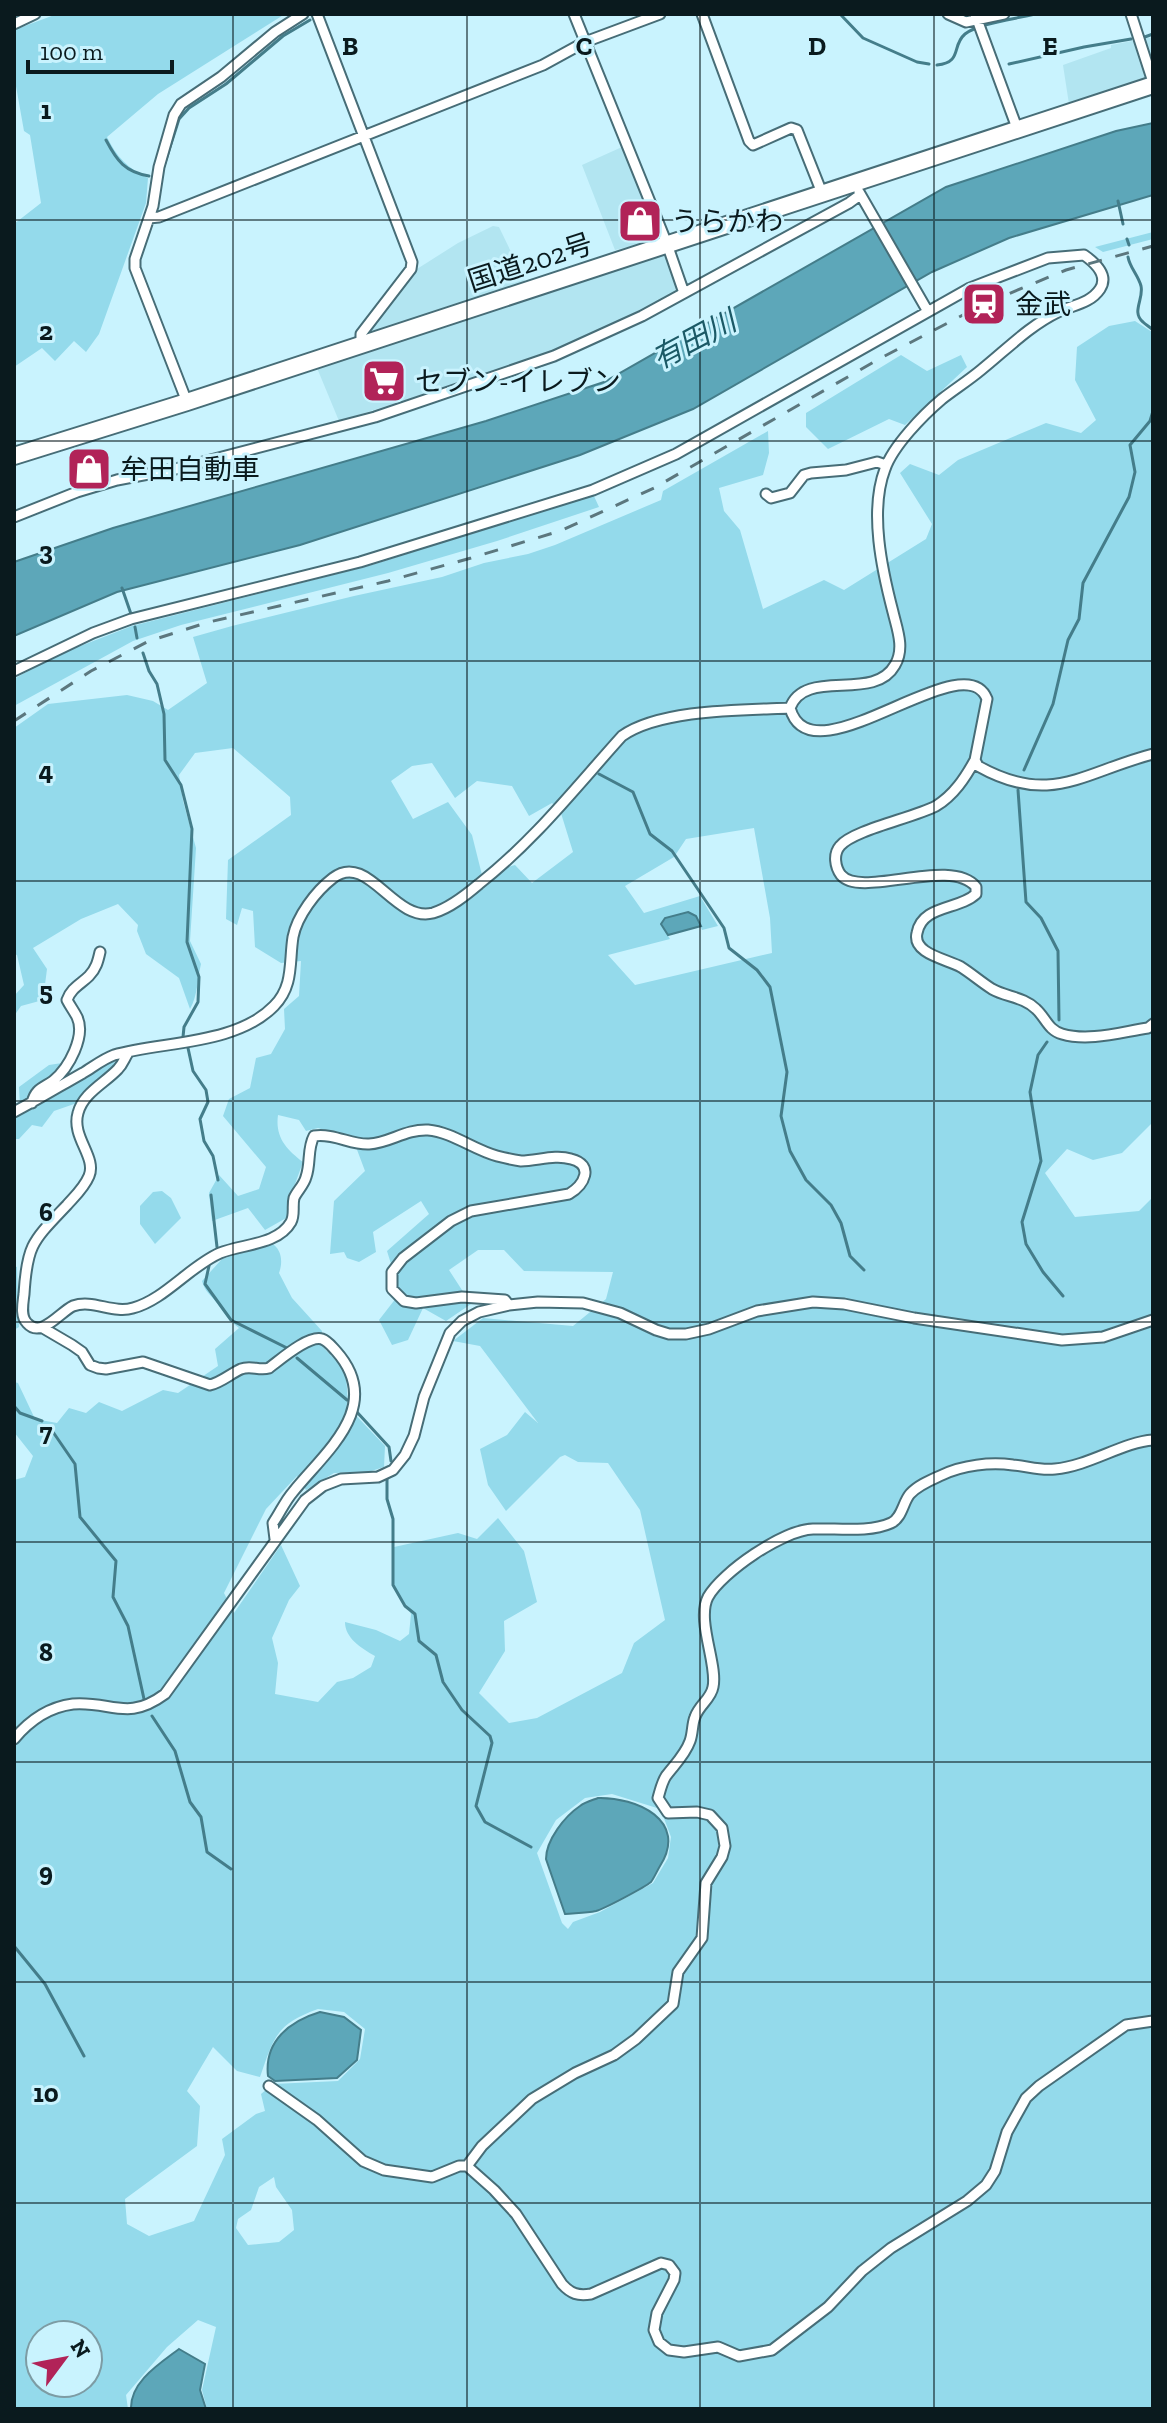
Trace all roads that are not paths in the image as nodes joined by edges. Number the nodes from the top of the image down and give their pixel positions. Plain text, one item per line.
1 (35, 14) edge
2 (303, 14) edge
3 (317, 14) edge
4 (574, 14) edge
5 (660, 14) edge
6 (702, 14) edge
7 (948, 14) edge
8 (1004, 14) edge
9 (1131, 14) edge
10 (978, 23) edge
11 (14, 24) edge
12 (585, 42) junction
13 (1153, 84) edge
14 (1017, 128) junction
15 (364, 136) junction
16 (858, 188) junction
17 (822, 193) junction
18 (149, 218) junction
19 (667, 244) junction
20 (684, 293) junction
21 (927, 310) junction
22 (361, 345) junction
23 (187, 402) junction
24 (14, 456) edge
25 (886, 465) junction
26 (766, 494) dead end
27 (14, 517) edge
28 (14, 671) edge
29 (790, 708) junction
30 (1153, 754) edge
31 (975, 760) junction
32 (100, 952) dead end
33 (1153, 1024) edge
34 (128, 1053) junction
35 (32, 1103) junction
36 (14, 1112) edge
37 (509, 1305) junction
38 (1153, 1320) edge
39 (19, 1321) edge
40 (43, 1328) junction
41 (1153, 1441) edge
42 (275, 1539) junction
43 (14, 1739) edge
44 (1153, 2021) edge
45 (269, 2086) dead end
46 (467, 2166) junction

1 - 11 street
2 - 18 street
3 - 15 street
4 - 12 street
5 - 12 street
6 - 17 street
7 - 10 street
8 - 10 street
9 - 13 street
10 - 14 street
12 - 15 street
12 - 19 street
13 - 14 highway, 国道202号
14 - 16 highway, 国道202号
15 - 18 street
15 - 22 street
16 - 17 highway, 国道202号
16 - 20 street
16 - 21 street
17 - 19 highway, 国道202号
18 - 23 street
19 - 20 street
19 - 22 highway, 国道202号
20 - 27 street
21 - 25 street
21 - 28 street
22 - 23 highway, 国道202号
23 - 24 highway, 国道202号
25 - 26 street
25 - 29 street
29 - 31 street
29 - 34 street
30 - 31 street
31 - 33 street
32 - 35 street
34 - 35 street
34 - 39 street
35 - 36 street
37 - 38 street
37 - 40 street
37 - 42 street
39 - 40 street
40 - 42 street
41 - 46 street
42 - 43 street
44 - 46 street
45 - 46 street

